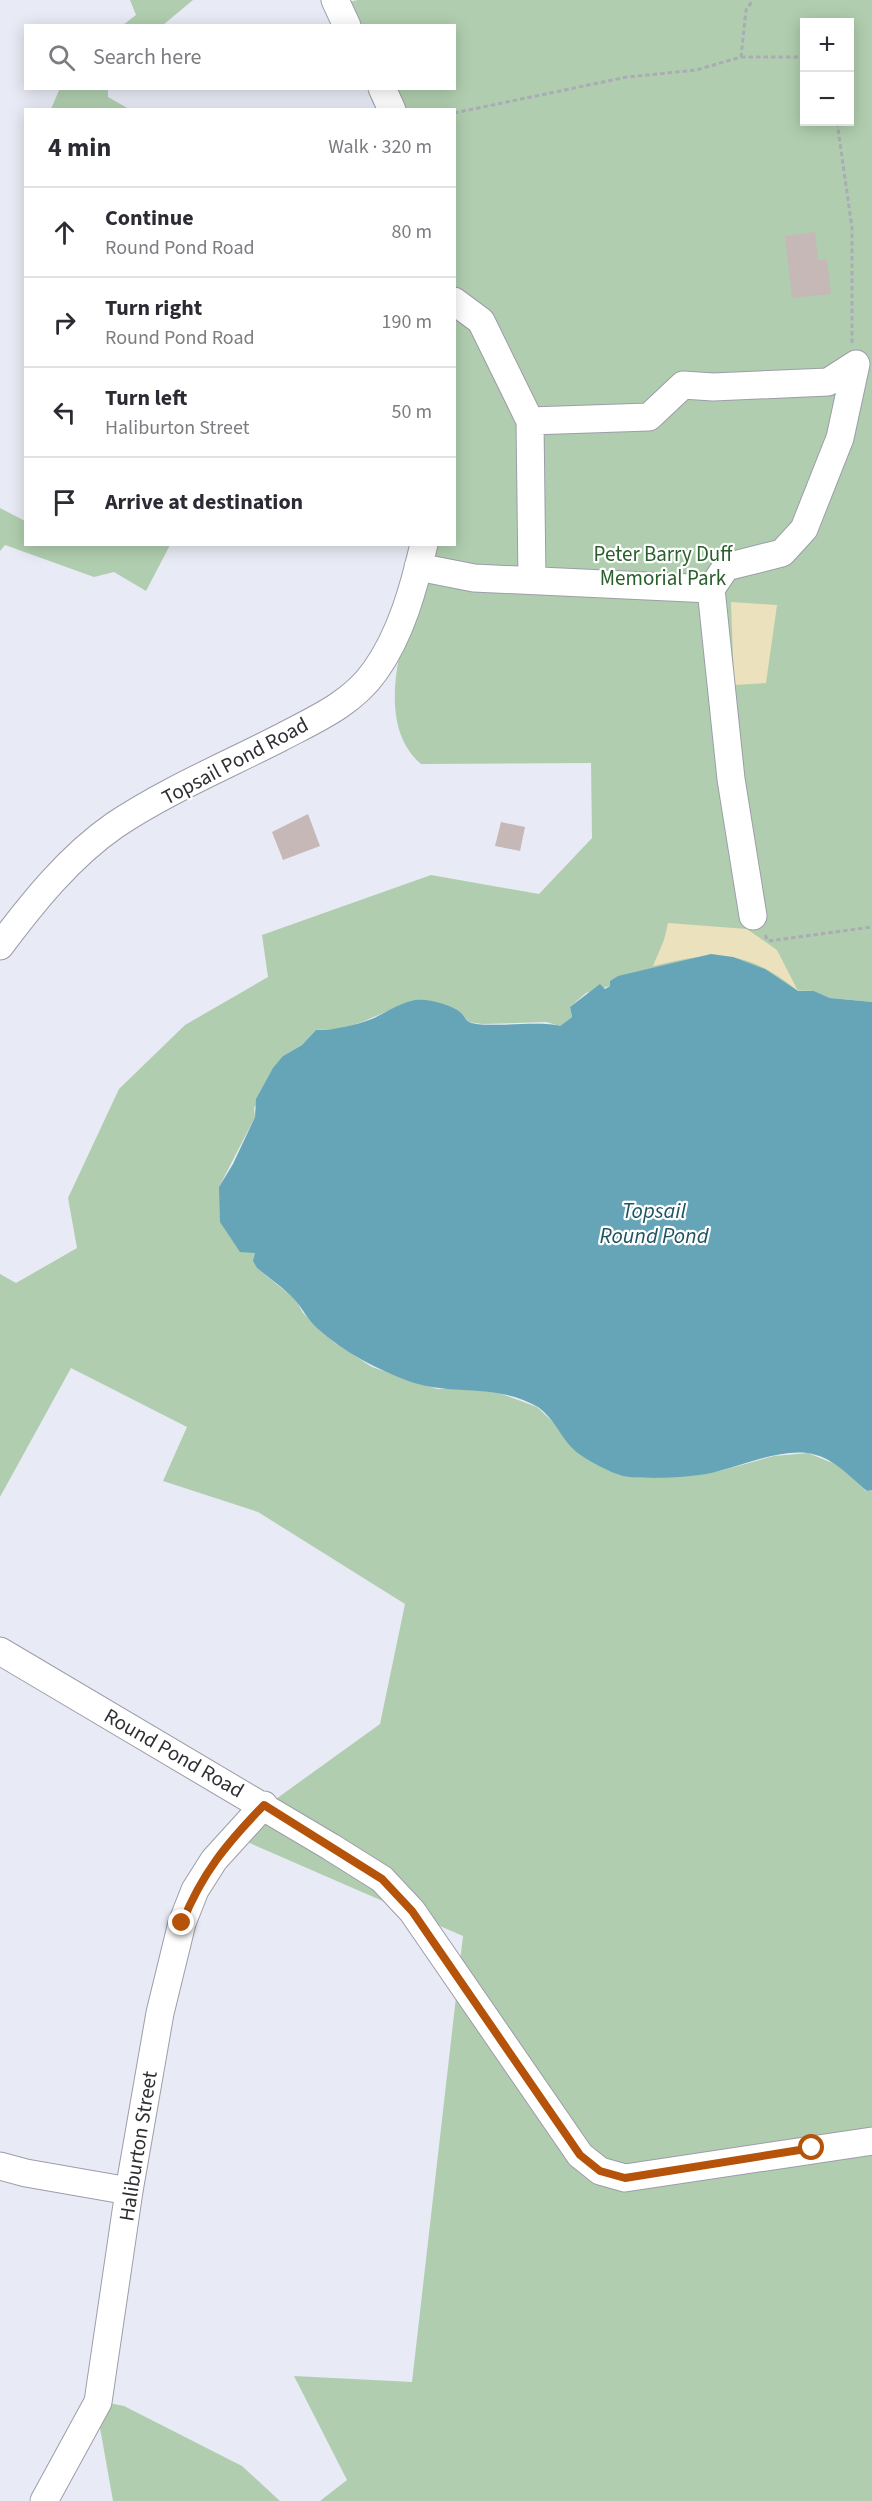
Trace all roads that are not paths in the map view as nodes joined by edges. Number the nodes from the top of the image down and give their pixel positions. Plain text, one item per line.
1 (335, 0) edge
2 (346, 24) edge
3 (383, 90) edge
4 (391, 108) edge
5 (456, 302) edge
6 (530, 421) junction
7 (421, 556) edge
8 (532, 580) junction
9 (711, 589) junction
10 (753, 916) road end
11 (0, 946) edge
12 (0, 1651) edge
13 (264, 1805) junction
14 (872, 2141) edge
15 (0, 2166) edge
16 (129, 2191) junction
17 (44, 2501) edge

1 - 2 street
3 - 4 street
5 - 6 street
6 - 8 street
6 - 9 street
7 - 8 street
7 - 11 street, Topsail Pond Road
8 - 9 street
9 - 10 street
12 - 13 street, Round Pond Road
13 - 14 street, Round Pond Road
13 - 16 street, Haliburton Street
15 - 16 street
16 - 17 street, Haliburton Street

